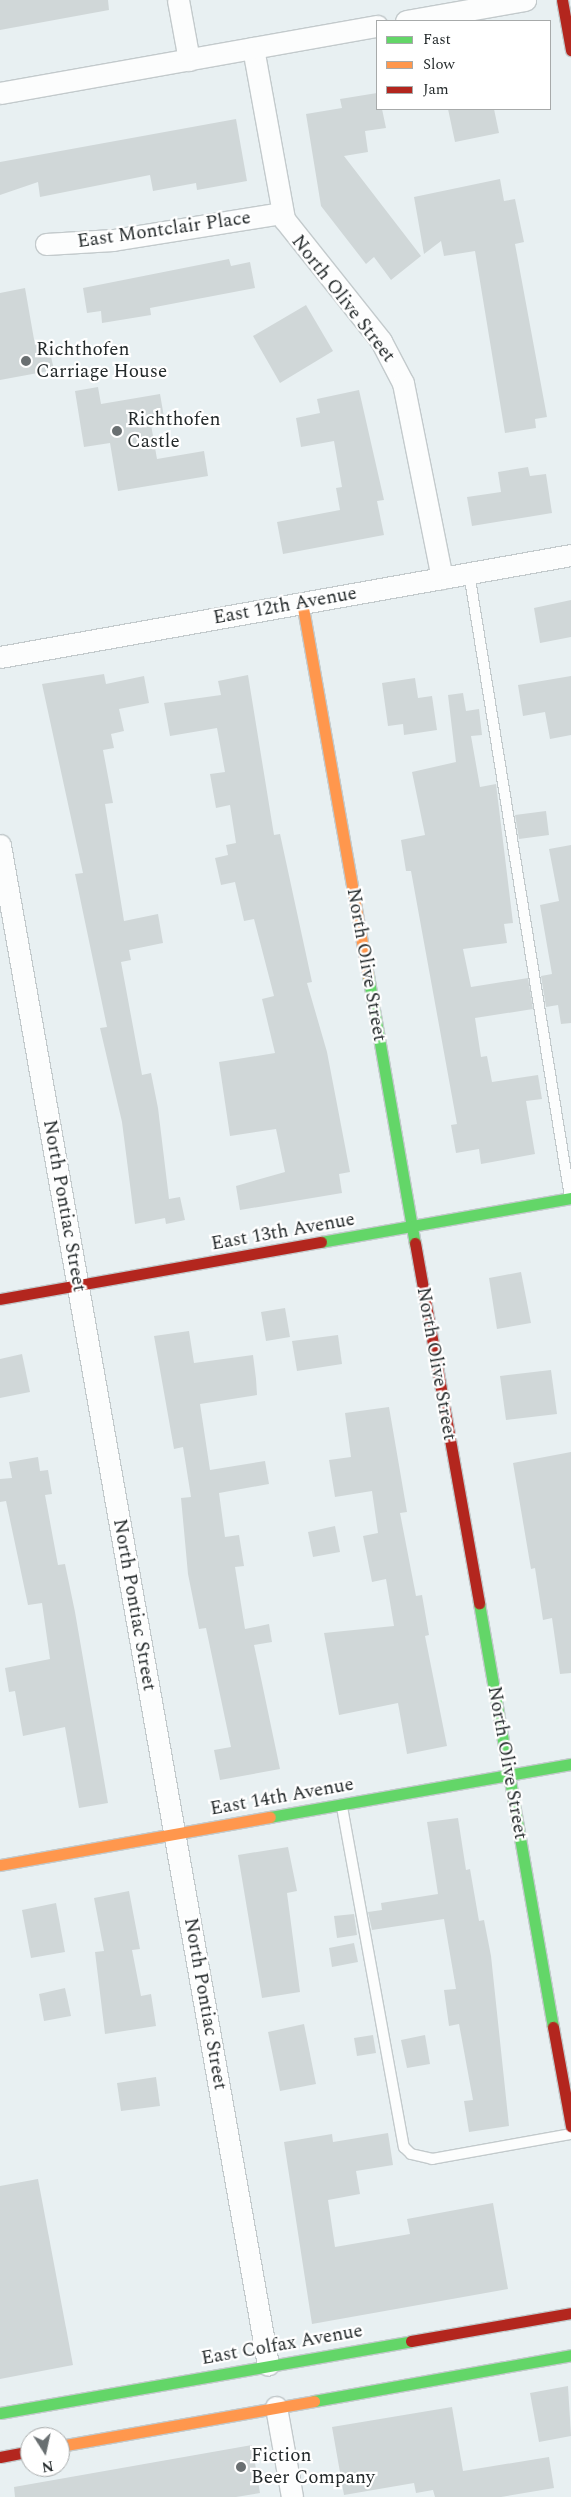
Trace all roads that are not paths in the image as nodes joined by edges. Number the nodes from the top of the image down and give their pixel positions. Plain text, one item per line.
1 (178, 0) edge
2 (525, 0) edge
3 (562, 0) edge
4 (412, 20) edge
5 (376, 26) edge
6 (253, 48) junction
7 (571, 50) edge
8 (188, 60) junction
9 (0, 94) edge
10 (281, 213) junction
11 (46, 244) dead end
12 (571, 555) edge
13 (469, 573) junction
14 (442, 578) junction
15 (302, 602) junction
16 (0, 656) edge
17 (0, 845) edge
18 (570, 1198) edge
19 (412, 1227) junction
20 (78, 1285) junction
21 (0, 1299) edge
22 (571, 1764) edge
23 (510, 1774) junction
24 (342, 1804) junction
25 (175, 1834) junction
26 (0, 1865) edge
27 (571, 2126) edge
28 (571, 2134) edge
29 (571, 2313) edge
30 (571, 2355) edge
31 (268, 2365) junction
32 (276, 2408) junction
33 (0, 2413) edge
34 (70, 2444) edge
35 (20, 2453) edge
36 (0, 2457) edge
37 (292, 2497) edge

1 - 8 street
2 - 4 street
3 - 7 main road
5 - 6 street
6 - 8 street
6 - 10 street, North Olive Street
8 - 9 street
10 - 11 street, East Montclair Place
10 - 14 street, North Olive Street
12 - 13 street, East 12th Avenue
13 - 14 street, East 12th Avenue
13 - 18 lane
14 - 15 street, East 12th Avenue
15 - 16 street, East 12th Avenue
15 - 19 main road, North Olive Street
17 - 20 street, North Pontiac Street
18 - 19 main road, East 13th Avenue
19 - 20 main road, East 13th Avenue
19 - 23 main road, North Olive Street
20 - 21 main road, East 13th Avenue
20 - 25 street, North Pontiac Street
22 - 23 main road, East 14th Avenue
23 - 24 main road, East 14th Avenue
23 - 27 main road, North Olive Street
24 - 25 main road, East 14th Avenue
24 - 28 lane
25 - 26 main road, East 14th Avenue
25 - 31 street, North Pontiac Street
29 - 31 main road, East Colfax Avenue
30 - 32 main road
31 - 33 main road, East Colfax Avenue
32 - 34 main road
32 - 37 street
35 - 36 main road

